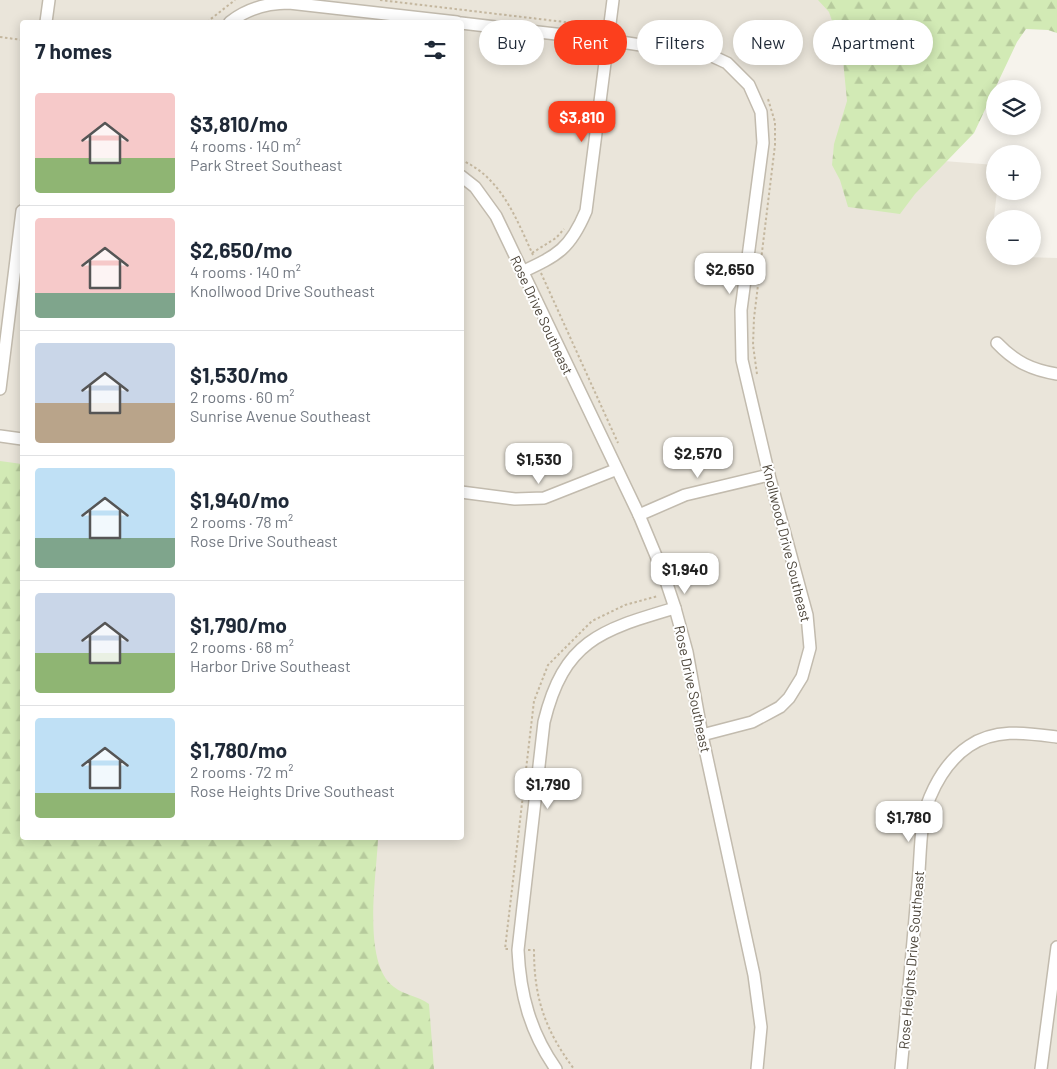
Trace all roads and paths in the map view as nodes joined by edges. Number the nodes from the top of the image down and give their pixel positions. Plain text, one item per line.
1 (49, 0) edge
2 (235, 0) edge
3 (380, 0) edge
4 (613, 0) edge
5 (46, 20) edge
6 (210, 20) edge
7 (233, 20) edge
8 (439, 20) edge
9 (608, 20) edge
10 (554, 21) edge
11 (464, 23) edge
12 (554, 33) edge
13 (0, 37) edge
14 (20, 40) edge
15 (627, 43) edge
16 (600, 65) edge
17 (767, 97) dead end
18 (464, 162) edge
19 (464, 178) edge
20 (567, 226) dead end
21 (20, 248) edge
22 (532, 253) junction
23 (537, 265) junction
24 (522, 272) junction
25 (18, 284) edge
26 (998, 343) dead end
27 (1057, 374) edge
28 (758, 379) dead end
29 (0, 389) edge
30 (0, 436) edge
31 (20, 439) edge
32 (618, 443) dead end
33 (615, 470) junction
34 (770, 475) junction
35 (464, 492) edge
36 (639, 516) junction
37 (675, 608) junction
38 (702, 735) junction
39 (1057, 737) edge
40 (1057, 947) edge
41 (518, 950) junction
42 (556, 1069) edge
43 (574, 1069) edge
44 (758, 1069) edge
45 (901, 1069) edge
46 (1041, 1069) edge

1 - 5 street
2 - 6 path
3 - 10 path
4 - 9 street
7 - 8 street
11 - 12 street, Knollwood Drive Southeast
13 - 14 path
15 - 34 street, Knollwood Drive Southeast
16 - 23 street
17 - 28 path
18 - 22 path
19 - 24 street, Rose Drive Southeast
20 - 22 path
21 - 25 street
22 - 23 path
23 - 24 street
23 - 32 path
24 - 33 street, Rose Drive Southeast
25 - 29 street
26 - 27 street
30 - 31 street
33 - 35 street
33 - 36 street, Rose Drive Southeast
34 - 36 street
34 - 38 street, Knollwood Drive Southeast
36 - 37 street, Rose Drive Southeast
37 - 38 street, Rose Drive Southeast
37 - 41 street
38 - 44 street, Rose Drive Southeast
39 - 45 street, Rose Heights Drive Southeast
40 - 46 street
41 - 42 street
41 - 43 path

